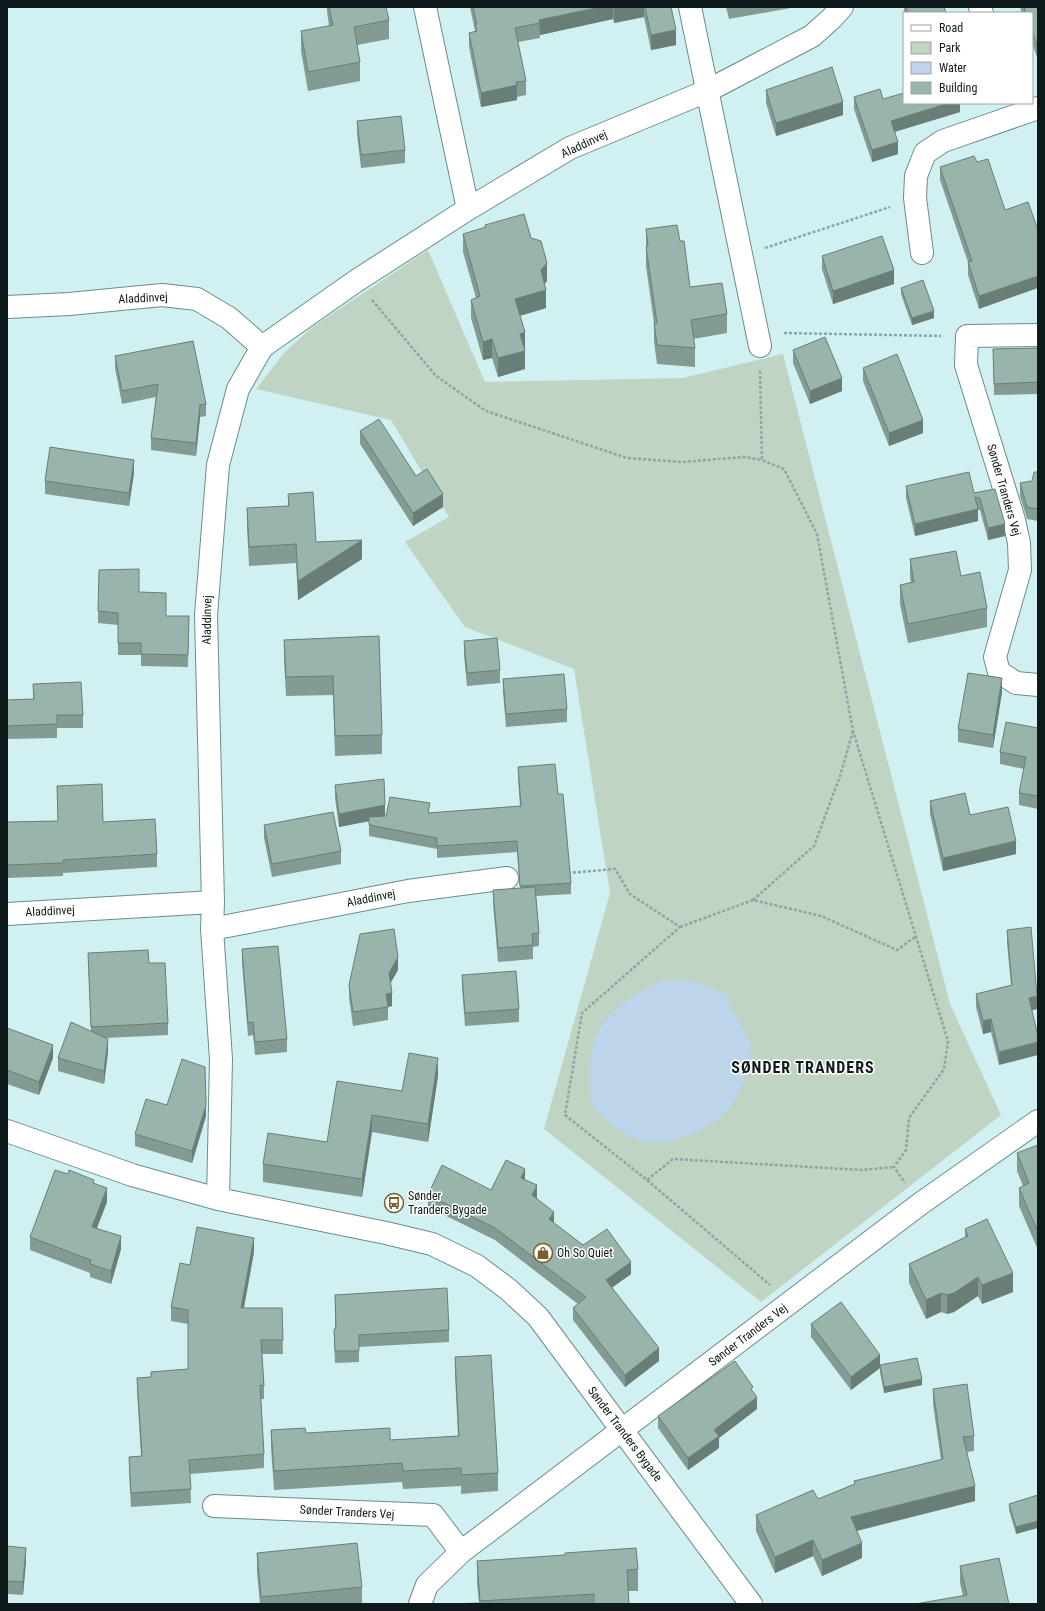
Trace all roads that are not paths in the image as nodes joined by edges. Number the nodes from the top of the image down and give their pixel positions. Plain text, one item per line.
1 (425, 7) edge
2 (690, 7) edge
3 (842, 7) edge
4 (707, 91) junction
5 (1038, 108) edge
6 (1012, 110) edge
7 (468, 209) junction
8 (922, 253) dead end
9 (7, 307) edge
10 (1038, 336) edge
11 (760, 346) road end
12 (262, 347) junction
13 (1038, 685) edge
14 (507, 878) dead end
15 (213, 902) junction
16 (7, 914) edge
17 (212, 929) junction
18 (1038, 1121) edge
19 (7, 1131) edge
20 (218, 1199) junction
21 (623, 1430) junction
22 (214, 1506) dead end
23 (461, 1552) junction
24 (420, 1604) edge
25 (751, 1604) edge

1 - 7 street
2 - 4 street
3 - 4 street, Aladdinvej
4 - 7 street, Aladdinvej
4 - 11 street
5 - 6 street
6 - 8 street
7 - 12 street, Aladdinvej
9 - 12 street, Aladdinvej
10 - 13 street, Sønder Tranders Vej
12 - 15 street, Aladdinvej
14 - 17 street, Aladdinvej
15 - 16 street, Aladdinvej
15 - 17 street, Aladdinvej
17 - 20 street, Aladdinvej
18 - 21 street, Sønder Tranders Vej
19 - 20 street, Sønder Tranders Bygade
20 - 21 street, Sønder Tranders Bygade
21 - 23 street, Sønder Tranders Vej
21 - 25 street, Sønder Tranders Bygade
22 - 23 street, Sønder Tranders Vej
23 - 24 street, Sønder Tranders Vej

